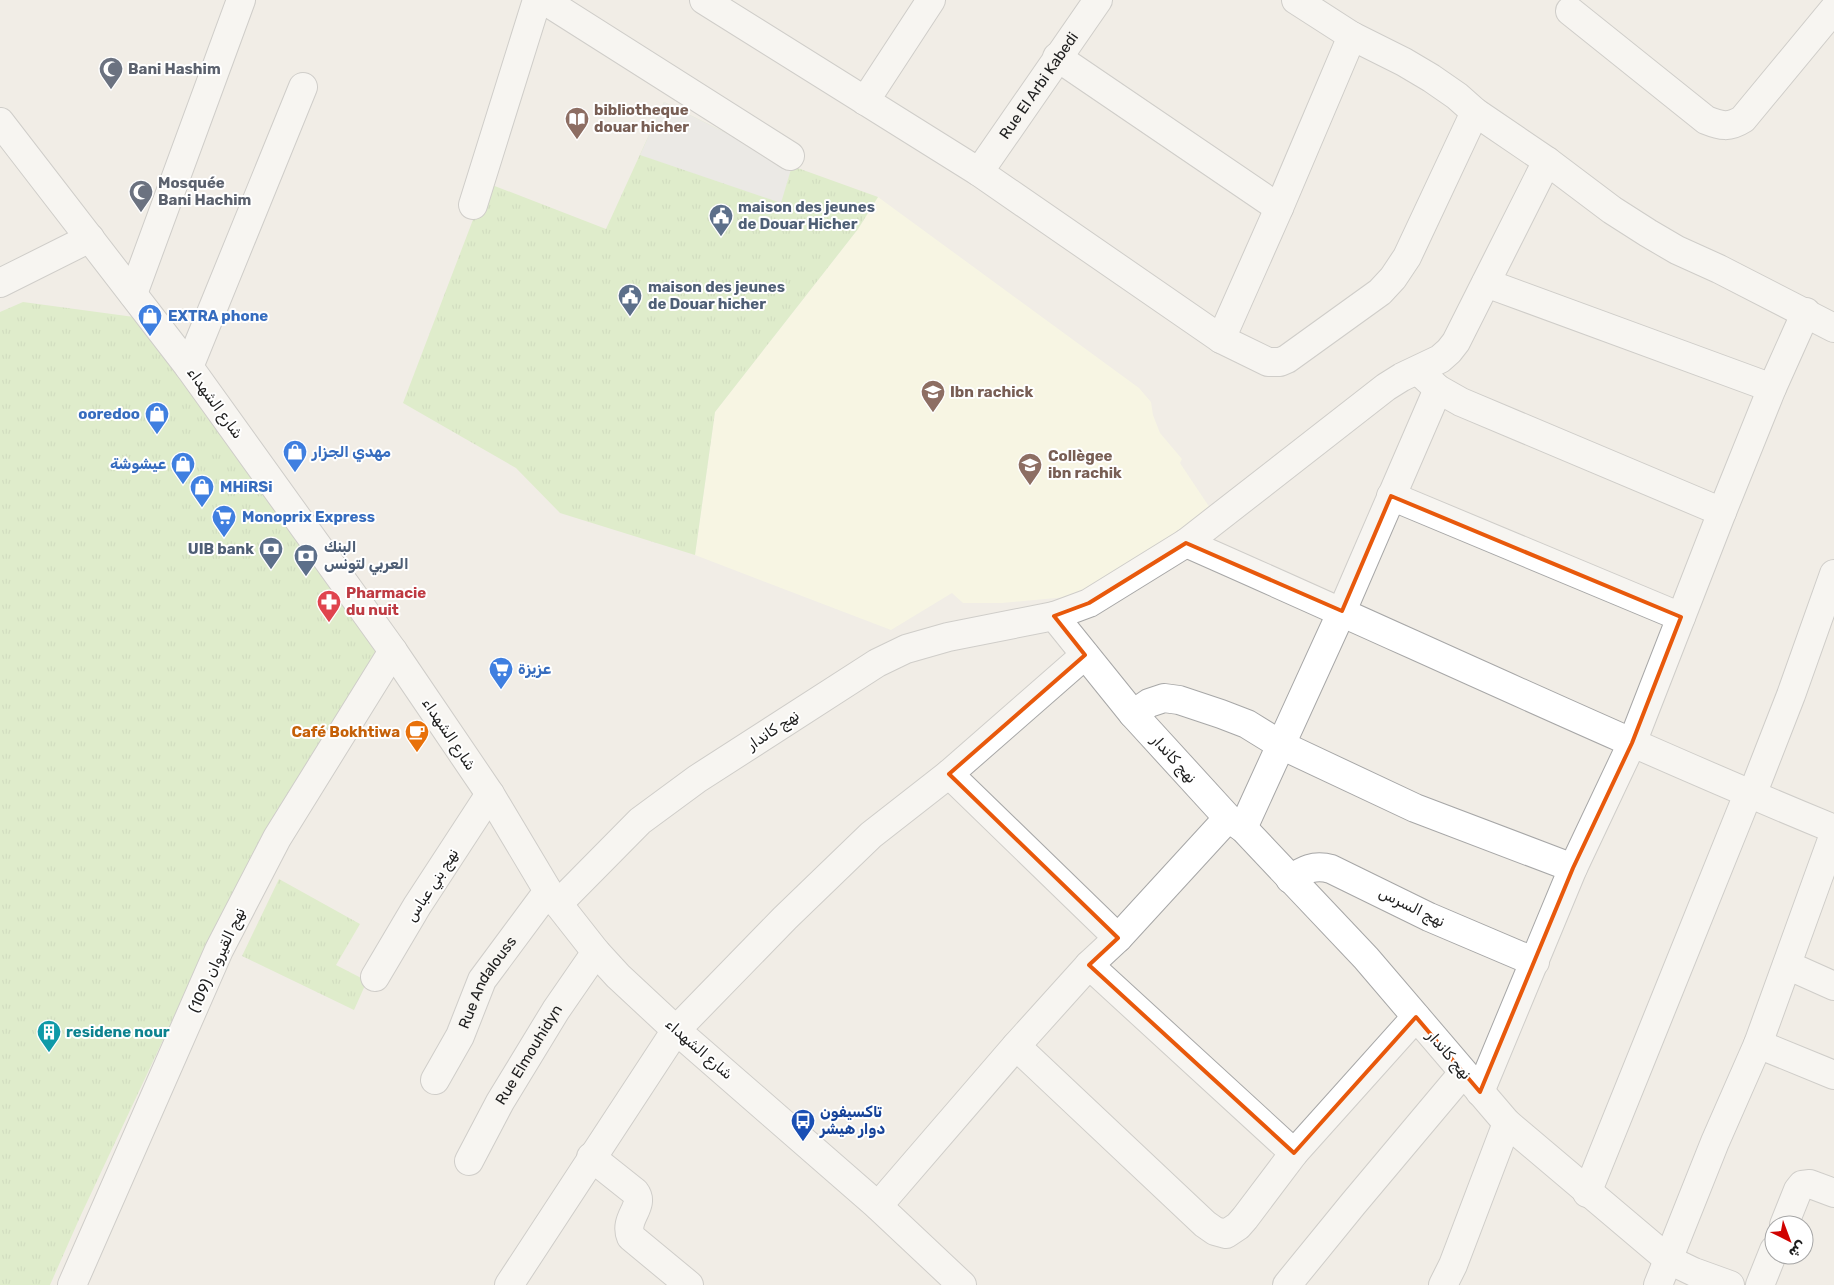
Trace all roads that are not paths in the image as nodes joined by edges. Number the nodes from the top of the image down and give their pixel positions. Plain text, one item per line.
1 (241, 0) edge
2 (538, 0) edge
3 (544, 0) edge
4 (704, 0) edge
5 (931, 0) edge
6 (1098, 0) edge
7 (1296, 0) edge
8 (1569, 4) edge
9 (1834, 10) edge
10 (1352, 36) junction
11 (1057, 57) junction
12 (303, 87) dead end
13 (865, 101) junction
14 (1475, 112) junction
15 (0, 122) edge
16 (790, 156) dead end
17 (1547, 161) junction
18 (979, 172) junction
19 (473, 205) dead end
20 (1279, 208) junction
21 (90, 238) junction
22 (0, 283) edge
23 (1486, 283) junction
24 (134, 294) junction
25 (1806, 312) junction
26 (1834, 328) edge
27 (1221, 339) junction
28 (189, 367) junction
29 (1417, 370) junction
30 (1772, 388) junction
31 (1438, 389) junction
32 (1391, 496) junction
33 (1722, 512) junction
34 (1186, 543) junction
35 (1834, 574) edge
36 (1342, 612) junction
37 (1054, 616) junction
38 (1681, 617) junction
39 (393, 651) junction
40 (1085, 655) junction
41 (1133, 714) junction
42 (1632, 743) junction
43 (1281, 745) junction
44 (949, 774) junction
45 (490, 794) junction
46 (1750, 794) junction
47 (1236, 823) junction
48 (1834, 829) edge
49 (1834, 834) edge
50 (1573, 868) junction
51 (1290, 879) junction
52 (553, 897) junction
53 (1118, 938) junction
54 (596, 952) junction
55 (1535, 962) junction
56 (1089, 965) junction
57 (1787, 966) junction
58 (376, 977) dead end
59 (1834, 986) edge
60 (1416, 1017) junction
61 (676, 1030) junction
62 (1758, 1044) junction
63 (1016, 1046) junction
64 (1834, 1075) edge
65 (435, 1080) dead end
66 (1472, 1082) junction
67 (1506, 1123) junction
68 (1294, 1153) junction
69 (591, 1158) junction
70 (469, 1161) dead end
71 (1587, 1193) junction
72 (1834, 1193) edge
73 (878, 1206) junction
74 (1788, 1215) edge
75 (1668, 1260) junction
76 (1768, 1265) edge
77 (72, 1285) edge
78 (508, 1285) edge
79 (689, 1285) edge
80 (962, 1285) edge
81 (1287, 1285) edge
82 (1443, 1285) edge
83 (1658, 1285) edge
84 (1730, 1285) edge
85 (1760, 1285) edge

1 - 24 street
2 - 19 street
3 - 16 street
4 - 13 street
5 - 13 street
6 - 11 street, Rue El Arbi Kabedi
7 - 10 street
8 - 9 street
10 - 14 street
10 - 20 street
11 - 18 street, Rue El Arbi Kabedi
11 - 20 street
12 - 28 street
13 - 18 street
14 - 17 street
14 - 27 street
15 - 21 street, شارع الشهداء
17 - 23 street
17 - 25 street
18 - 27 street
20 - 27 street
21 - 22 street
21 - 24 street, شارع الشهداء
23 - 29 street
23 - 30 street
24 - 28 street, شارع الشهداء
25 - 26 street
25 - 30 street
28 - 39 street, شارع الشهداء
29 - 31 street
29 - 34 street
30 - 33 street
31 - 32 street
31 - 33 street
32 - 36 street
32 - 38 street
33 - 38 street
34 - 36 street
34 - 37 street
35 - 46 street
36 - 42 street
36 - 43 street
37 - 40 street, نهج كاندار
37 - 52 street, نهج كاندار
38 - 42 street
39 - 45 street, شارع الشهداء
39 - 77 street, نهج القيروان (109)
40 - 41 street, نهج كاندار
40 - 44 street
41 - 43 street
41 - 47 street, نهج كاندار
42 - 46 street
42 - 50 street
43 - 47 street
43 - 50 street
44 - 53 street
44 - 61 street
45 - 52 street, شارع الشهداء
45 - 58 street, نهج بني عباس
46 - 48 street
46 - 71 street
47 - 51 street, نهج كاندار
47 - 53 street
49 - 57 street
50 - 55 street
51 - 55 street, نهج السرس
51 - 60 street, نهج كاندار
52 - 54 street, شارع الشهداء
52 - 65 street, Rue Andalouss
53 - 56 street
54 - 61 street, شارع الشهداء
54 - 70 street, Rue Elmouhidyn
55 - 66 street
56 - 63 street
56 - 68 street
57 - 59 street
57 - 62 street
60 - 66 street, نهج كاندار
60 - 68 street
61 - 69 street
61 - 73 street, شارع الشهداء
62 - 64 street
62 - 75 street
63 - 68 street
63 - 73 street
66 - 67 street, نهج كاندار
66 - 81 street
67 - 71 street, نهج كاندار
67 - 82 street
69 - 78 street
69 - 79 street
71 - 75 street, نهج كاندار
72 - 74 street
73 - 80 street, شارع الشهداء
75 - 83 street
75 - 84 street, نهج كاندار
76 - 85 street

